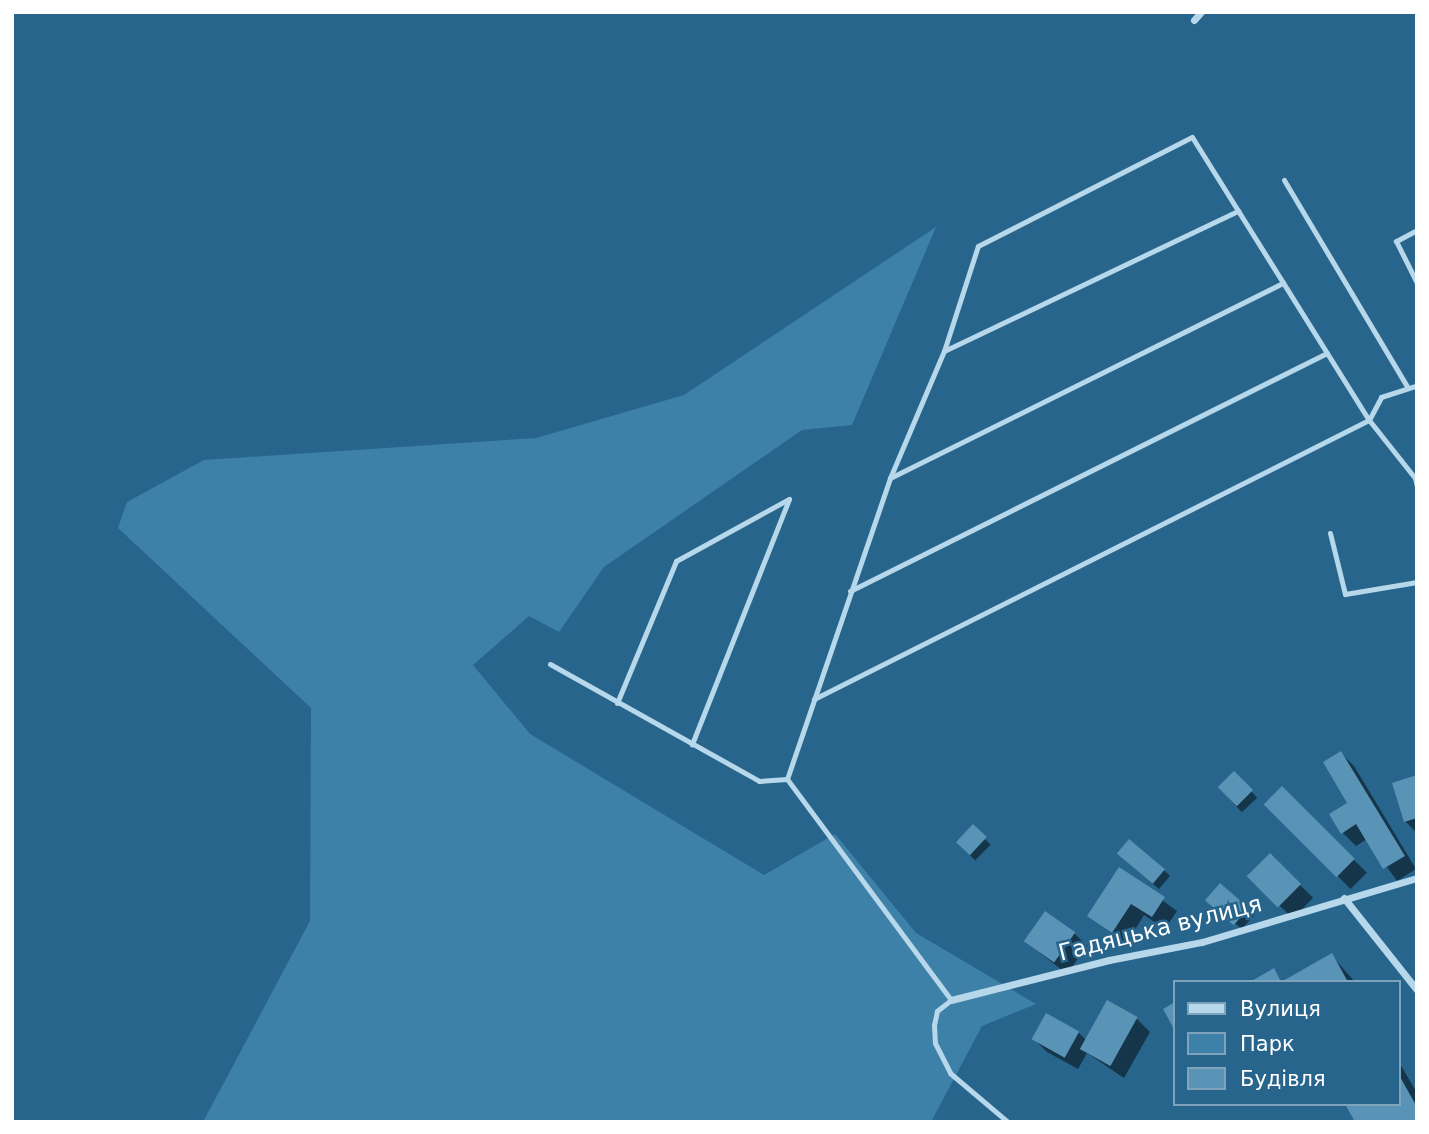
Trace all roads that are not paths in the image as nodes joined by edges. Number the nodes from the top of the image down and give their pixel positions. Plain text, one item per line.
1 (1201, 12) edge
2 (1195, 20) dead end
3 (1284, 180) dead end
4 (1238, 211) junction
5 (1417, 230) edge
6 (1283, 282) junction
7 (1417, 283) edge
8 (944, 351) junction
9 (1327, 353) junction
10 (1417, 385) edge
11 (1408, 388) junction
12 (1369, 420) junction
13 (890, 478) junction
14 (1417, 487) edge
15 (1330, 533) dead end
16 (1417, 582) edge
17 (850, 591) junction
18 (550, 664) dead end
19 (814, 699) junction
20 (617, 703) junction
21 (692, 744) junction
22 (787, 779) junction
23 (1417, 878) edge
24 (1344, 898) junction
25 (1417, 990) edge
26 (951, 1000) junction
27 (1008, 1122) edge

1 - 2 street
3 - 11 lane
4 - 6 lane
4 - 8 lane
4 - 8 lane
5 - 7 lane
6 - 9 lane
6 - 13 lane
8 - 13 lane
9 - 12 lane
9 - 17 lane
10 - 11 lane
11 - 12 lane
12 - 14 lane
12 - 19 lane
13 - 17 lane
15 - 16 lane
17 - 19 lane
18 - 20 lane
19 - 22 lane
20 - 21 lane
20 - 21 lane
21 - 22 lane
22 - 26 lane
23 - 24 street, Гадяцька вулиця
24 - 25 street
24 - 26 street, Гадяцька вулиця
26 - 27 lane

